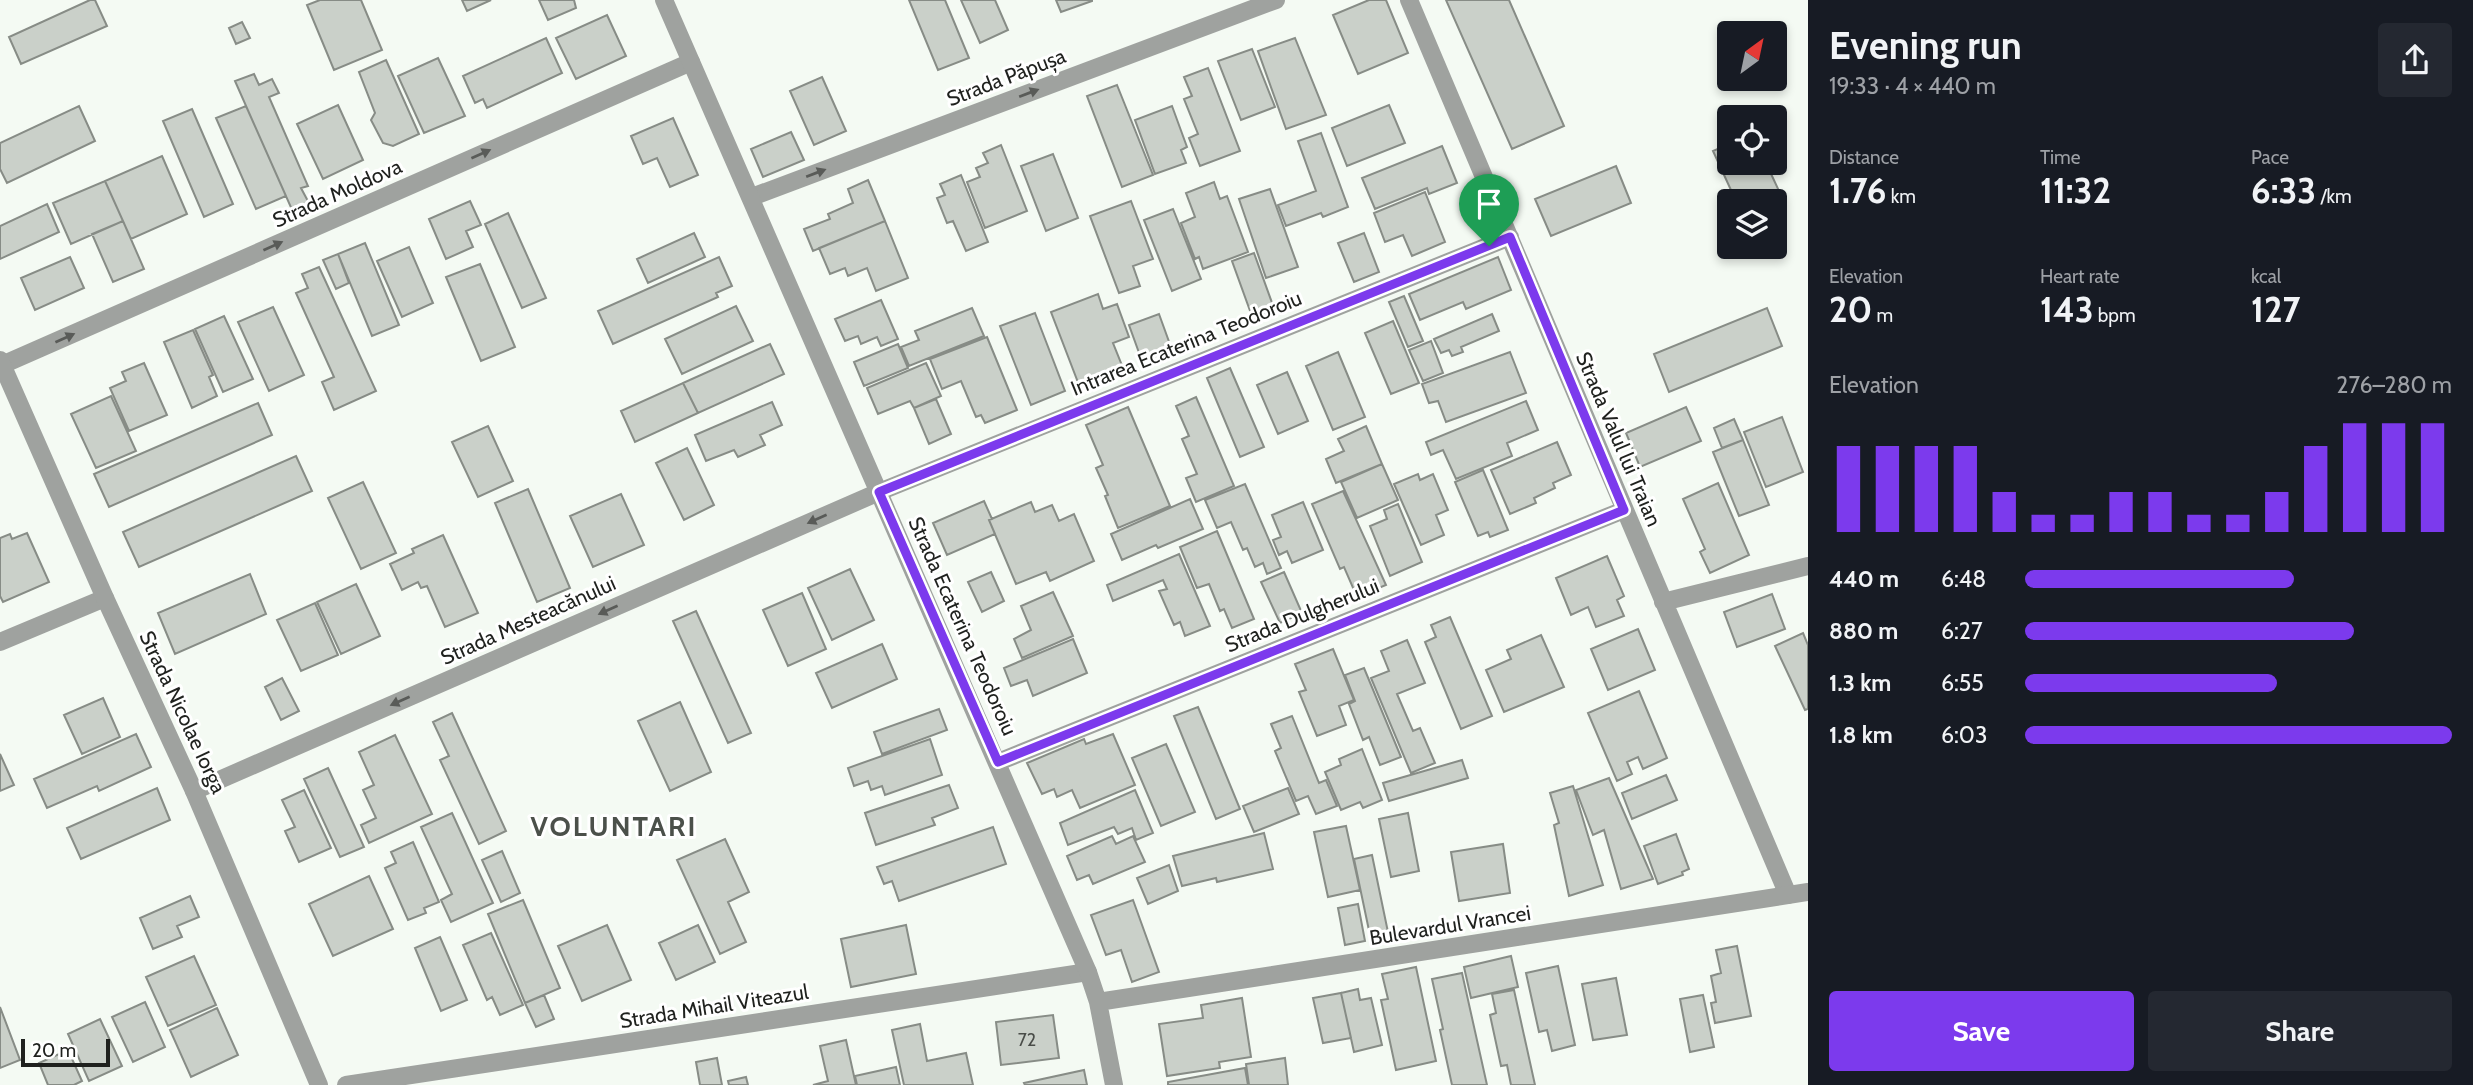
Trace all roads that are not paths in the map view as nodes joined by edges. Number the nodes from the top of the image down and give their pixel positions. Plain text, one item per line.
1 (664, 0) edge
2 (1276, 0) edge
3 (1409, 0) edge
4 (691, 62) junction
5 (752, 197) junction
6 (1510, 237) junction
7 (1, 363) edge
8 (879, 492) junction
9 (1624, 510) junction
10 (1808, 566) edge
11 (105, 598) junction
12 (1663, 602) junction
13 (0, 642) edge
14 (998, 762) junction
15 (194, 790) junction
16 (1808, 892) edge
17 (1788, 895) junction
18 (1088, 972) junction
19 (1098, 1002) junction
20 (320, 1085) edge
21 (346, 1085) edge
22 (1114, 1085) edge

1 - 4 street, Strada Ecaterina Teodoroiu
5 -> 2 street, Strada Păpușa
3 - 6 street, Strada Valul lui Traian
4 - 5 street, Strada Ecaterina Teodoroiu
7 -> 4 street, Strada Moldova
5 - 8 street, Strada Ecaterina Teodoroiu
6 - 8 street, Intrarea Ecaterina Teodoroiu
6 - 9 street, Strada Valul lui Traian
7 - 11 street, Strada Nicolae Iorga
8 - 14 street, Strada Ecaterina Teodoroiu
8 -> 15 street, Strada Mesteacănului
9 - 12 street, Strada Valul lui Traian
9 - 14 street, Strada Dulgherului
10 - 12 street
11 - 13 street
11 - 15 street, Strada Nicolae Iorga
12 - 17 street, Strada Valul lui Traian
14 - 18 street, Strada Ecaterina Teodoroiu
15 - 20 street, Strada Nicolae Iorga
16 - 17 street, Bulevardul Vrancei
17 - 19 street, Bulevardul Vrancei
18 - 19 street, Strada Ecaterina Teodoroiu
18 - 21 street, Strada Mihail Viteazul
19 - 22 street, Strada Ecaterina Teodoroiu

